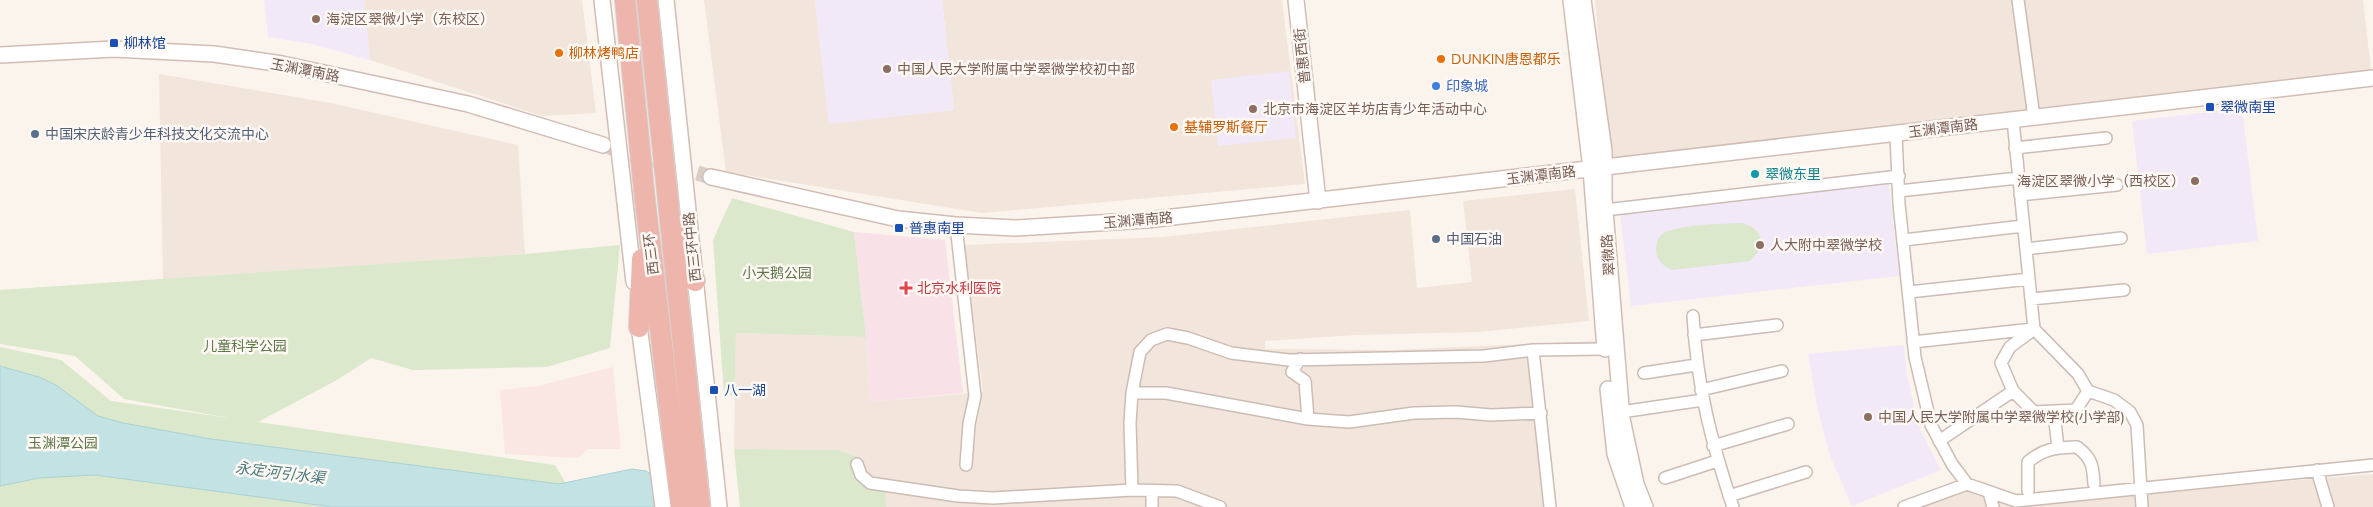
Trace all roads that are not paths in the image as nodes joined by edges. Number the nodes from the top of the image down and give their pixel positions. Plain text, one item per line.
1 (602, 0) edge
2 (625, 0) edge
3 (646, 0) edge
4 (666, 0) edge
5 (1296, 0) edge
6 (1571, 0) edge
7 (1583, 0) edge
8 (2018, 0) edge
9 (0, 55) edge
10 (2373, 78) edge
11 (2034, 117) junction
12 (2013, 120) junction
13 (1896, 134) junction
14 (2106, 138) dead end
15 (603, 145) tunnel mouth
16 (2015, 148) junction
17 (1597, 169) junction
18 (1899, 176) junction
19 (711, 177) tunnel mouth
20 (2018, 178) junction
21 (2117, 185) dead end
22 (1899, 191) junction
23 (2020, 195) junction
24 (645, 200) junction
25 (668, 201) junction
26 (1318, 201) junction
27 (1605, 210) junction
28 (956, 226) junction
29 (2023, 226) junction
30 (2120, 238) dead end
31 (1904, 240) junction
32 (2026, 249) junction
33 (2028, 278) junction
34 (695, 281) junction
35 (2124, 290) dead end
36 (1909, 292) junction
37 (2031, 300) junction
38 (1693, 316) dead end
39 (1777, 325) dead end
40 (639, 327) junction
41 (2034, 328) junction
42 (1694, 335) junction
43 (1914, 342) junction
44 (1605, 349) junction
45 (1533, 350) junction
46 (1300, 359) junction
47 (1696, 365) junction
48 (1782, 371) dead end
49 (1644, 373) dead end
50 (2013, 391) junction
51 (2088, 391) junction
52 (1132, 393) junction
53 (1702, 395) junction
54 (1621, 412) junction
55 (2054, 412) junction
56 (1541, 413) junction
57 (1308, 419) junction
58 (1788, 424) dead end
59 (1939, 441) junction
60 (1713, 446) junction
61 (2058, 448) junction
62 (1718, 461) junction
63 (856, 464) dead end
64 (966, 465) dead end
65 (2373, 465) edge
66 (2317, 470) junction
67 (1806, 472) dead end
68 (1665, 478) dead end
69 (1967, 484) junction
70 (2094, 484) dead end
71 (2140, 488) junction
72 (1132, 490) junction
73 (2028, 491) dead end
74 (1152, 492) junction
75 (1989, 492) junction
76 (1166, 493) junction
77 (718, 501) edge
78 (1731, 502) edge
79 (663, 507) edge
80 (681, 507) edge
81 (700, 507) edge
82 (1152, 507) edge
83 (1204, 507) edge
84 (1220, 507) edge
85 (1550, 507) edge
86 (1633, 507) edge
87 (1646, 507) edge
88 (1904, 507) edge
89 (1993, 507) edge
90 (2142, 507) edge
91 (2328, 507) edge

1 - 40 street
2 - 24 highway, 西三环
3 - 25 highway, 西三环
4 - 34 street, 西三环中路
5 - 26 street, 普惠西街
6 - 17 street, 翠微路
7 - 17 street, 翠微路
8 - 11 street
9 - 15 street, 玉渊潭南路
10 - 11 street, 玉渊潭南路
11 - 12 street, 玉渊潭南路
12 - 13 street, 玉渊潭南路
12 - 16 street
13 - 17 street, 玉渊潭南路
13 - 18 street
14 - 16 street
16 - 20 street
17 - 26 street, 玉渊潭南路
17 - 27 street, 翠微路
17 - 44 street, 翠微路
18 - 22 street
18 - 27 street
19 - 28 street, 玉渊潭南路
20 - 22 street
20 - 23 street
21 - 23 street
22 - 31 street
23 - 29 street
24 - 40 highway
24 - 80 highway, 西三环
25 - 34 highway
25 - 81 highway, 西三环
26 - 28 street, 玉渊潭南路
27 - 54 street, 翠微路
28 - 64 street
29 - 31 street
29 - 32 street
30 - 32 street
31 - 36 street
32 - 33 street
33 - 36 street
33 - 37 street
34 - 77 street, 西三环中路
35 - 37 street
36 - 43 street
37 - 41 street
38 - 42 street
39 - 42 street
40 - 79 street
41 - 43 street
41 - 50 street
41 - 51 street
42 - 47 street
43 - 59 street
44 - 45 street
44 - 86 street, 翠微路
45 - 46 street
45 - 56 street
46 - 52 street
46 - 57 street
47 - 49 street
47 - 53 street
48 - 53 street
50 - 55 street
50 - 59 street
51 - 55 street
51 - 71 street
52 - 57 street
52 - 72 street
53 - 54 street
53 - 60 street
54 - 87 street, 翠微路
55 - 61 street
56 - 57 street
56 - 85 street
58 - 60 street
59 - 69 street
60 - 62 street
61 - 70 street
61 - 73 street
62 - 68 street
62 - 78 street
63 - 72 street
65 - 66 street
66 - 71 street
66 - 91 street
67 - 78 street
69 - 75 street
69 - 88 street
71 - 75 street
71 - 90 street
72 - 74 street
74 - 76 street
74 - 82 street
75 - 89 street
76 - 83 street
76 - 84 street

